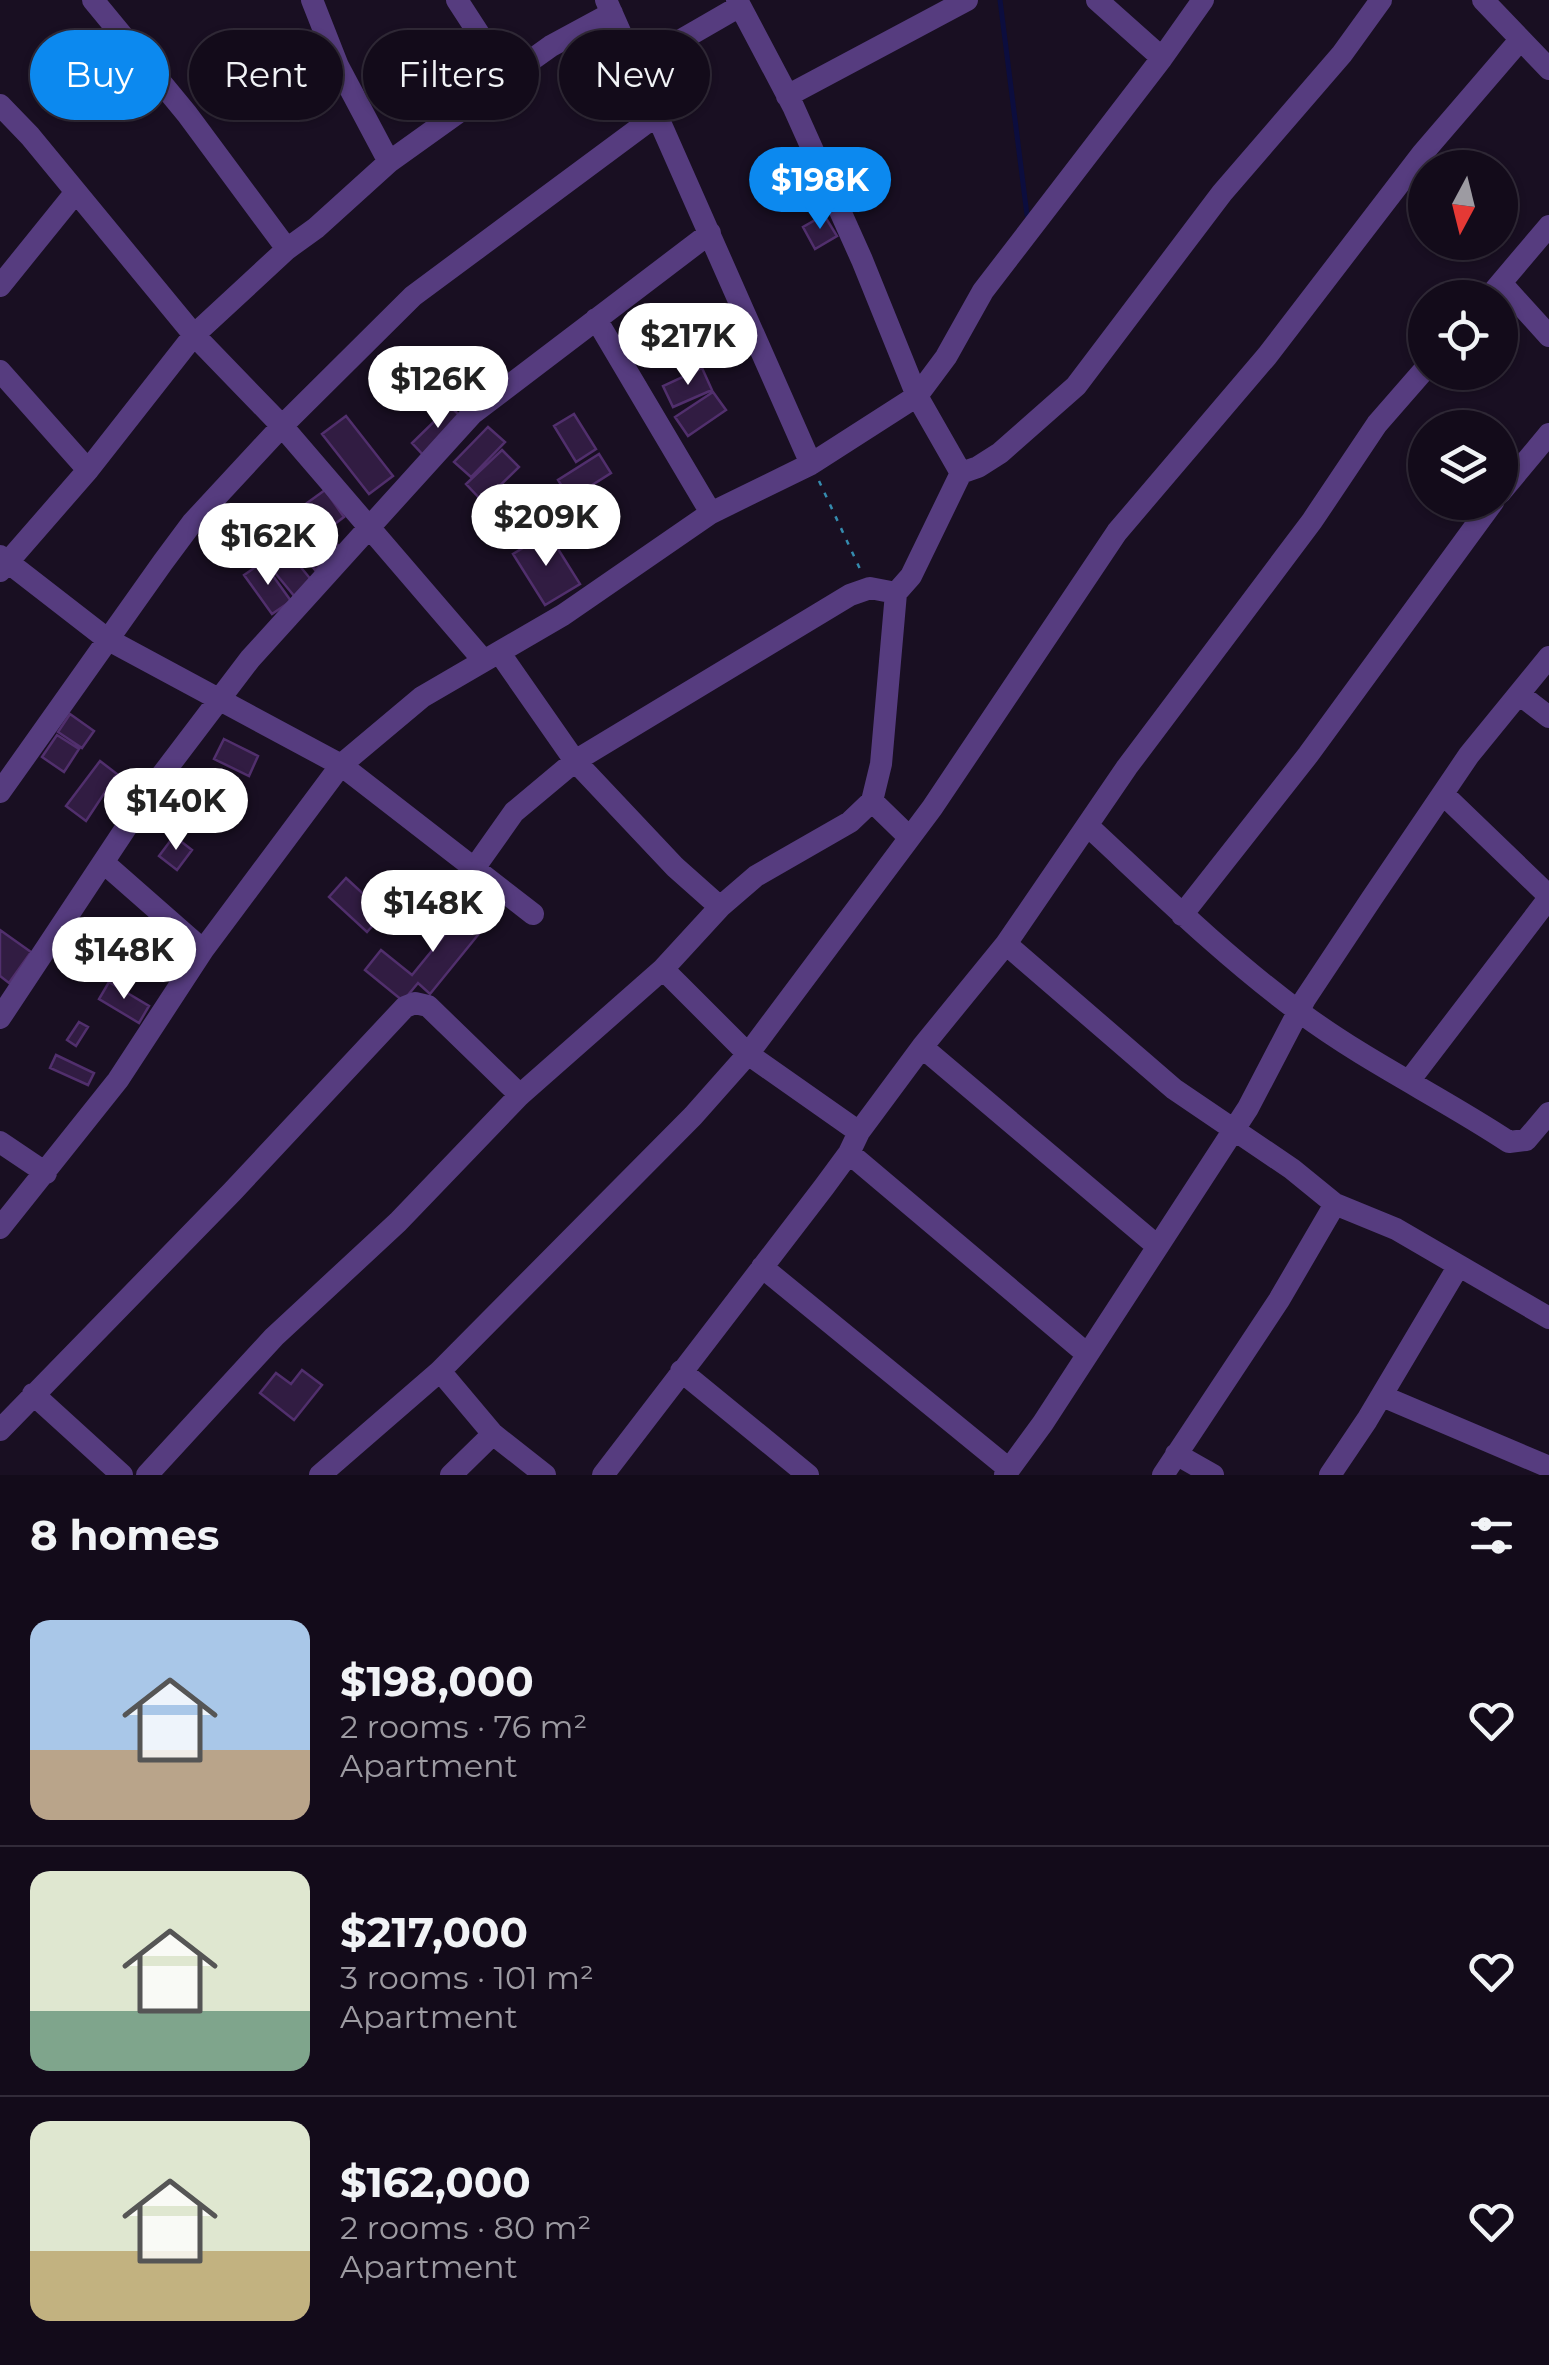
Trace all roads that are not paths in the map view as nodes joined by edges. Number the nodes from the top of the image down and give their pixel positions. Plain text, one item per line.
1 (93, 0) edge
2 (312, 0) edge
3 (458, 0) edge
4 (967, 0) edge
5 (1097, 0) edge
6 (1203, 0) edge
7 (1381, 0) edge
8 (1483, 0) edge
9 (738, 3) edge
10 (609, 6) edge
11 (477, 30) edge
12 (620, 30) edge
13 (694, 30) edge
14 (1520, 40) junction
15 (539, 54) edge
16 (1162, 58) junction
17 (1549, 69) edge
18 (787, 96) junction
19 (0, 105) edge
20 (447, 120) edge
21 (650, 120) edge
22 (659, 120) edge
23 (389, 162) junction
24 (76, 192) junction
25 (1549, 226) edge
26 (710, 233) junction
27 (287, 249) junction
28 (1503, 280) edge
29 (0, 286) edge
30 (1518, 310) edge
31 (596, 320) junction
32 (194, 335) junction
33 (1549, 336) edge
34 (0, 371) edge
35 (1408, 388) edge
36 (917, 396) junction
37 (282, 426) junction
38 (1549, 434) edge
39 (811, 464) junction
40 (88, 470) junction
41 (1518, 471) edge
42 (960, 474) junction
43 (711, 513) junction
44 (1480, 520) edge
45 (370, 528) junction
46 (2, 563) edge
47 (896, 592) junction
48 (108, 639) junction
49 (492, 656) junction
50 (1549, 657) edge
51 (1519, 694) junction
52 (221, 698) junction
53 (1549, 717) edge
54 (575, 761) junction
55 (341, 764) junction
56 (0, 792) edge
57 (1443, 794) junction
58 (872, 801) junction
59 (1088, 826) junction
60 (908, 836) junction
61 (104, 863) junction
62 (473, 870) junction
63 (1549, 897) edge
64 (720, 907) junction
65 (532, 914) dead end
66 (1182, 915) junction
67 (1006, 944) junction
68 (203, 950) junction
69 (663, 969) junction
70 (1299, 1012) junction
71 (0, 1018) edge
72 (922, 1048) junction
73 (748, 1054) junction
74 (1409, 1081) junction
75 (520, 1094) junction
76 (1549, 1113) edge
77 (1233, 1128) junction
78 (0, 1142) edge
79 (854, 1142) junction
80 (46, 1173) junction
81 (1335, 1204) junction
82 (0, 1228) edge
83 (1156, 1245) junction
84 (762, 1267) junction
85 (1458, 1267) junction
86 (1549, 1318) edge
87 (1087, 1354) junction
88 (440, 1371) junction
89 (681, 1371) junction
90 (33, 1394) junction
91 (1382, 1396) junction
92 (0, 1430) edge
93 (493, 1434) junction
94 (1176, 1454) junction
95 (1549, 1468) edge
96 (1007, 1472) edge
97 (122, 1475) edge
98 (147, 1475) edge
99 (320, 1475) edge
100 (451, 1475) edge
101 (545, 1475) edge
102 (603, 1475) edge
103 (808, 1475) edge
104 (1163, 1475) edge
105 (1213, 1475) edge
106 (1330, 1475) edge

1 - 27 street
2 - 23 street
3 - 11 street
4 - 18 street
5 - 16 street
6 - 16 street
7 - 42 street
8 - 14 street
9 - 13 street
9 - 18 street
10 - 12 street
10 - 15 street
14 - 17 street
14 - 60 street
16 - 36 street
18 - 36 street
19 - 24 street
20 - 23 street
21 - 37 street
22 - 26 street
23 - 27 street
24 - 29 street
24 - 32 street
25 - 28 street
26 - 31 street
26 - 39 street
27 - 32 street
30 - 33 street
31 - 43 street
31 - 45 street
32 - 37 street
32 - 40 street
34 - 40 street
35 - 59 street
36 - 39 street
36 - 42 street
37 - 45 street
37 - 48 street
38 - 41 street
39 - 43 street
40 - 46 street
42 - 47 street
43 - 49 street
44 - 66 street
45 - 49 street
45 - 52 street
46 - 48 street
47 - 54 street
47 - 58 street
48 - 52 street
48 - 56 street
49 - 54 street
49 - 55 street
50 - 51 street
51 - 53 street
51 - 57 street
52 - 55 street
52 - 61 street
54 - 62 street
54 - 64 street
55 - 62 street
55 - 68 street
57 - 63 street
57 - 70 street
58 - 60 street
58 - 64 street
59 - 66 street
59 - 67 street
60 - 73 street
61 - 68 street
61 - 71 street
62 - 65 street
63 - 74 street
64 - 69 street
66 - 70 street
67 - 72 street
67 - 77 street
68 - 80 street
69 - 73 street
69 - 75 street
70 - 74 street
70 - 77 street
72 - 79 street
72 - 83 street
73 - 79 street
73 - 88 street
74 - 76 street
75 - 90 street
75 - 98 street
77 - 81 street
77 - 83 street
78 - 80 street
79 - 84 street
79 - 87 street
80 - 82 street
81 - 85 street
81 - 94 street
83 - 87 street
84 - 89 street
84 - 96 street
85 - 86 street
85 - 91 street
87 - 96 street
88 - 93 street
88 - 99 street
89 - 102 street
89 - 103 street
90 - 92 street
90 - 97 street
91 - 95 street
91 - 106 street
93 - 100 street
93 - 101 street
94 - 104 street
94 - 105 street

